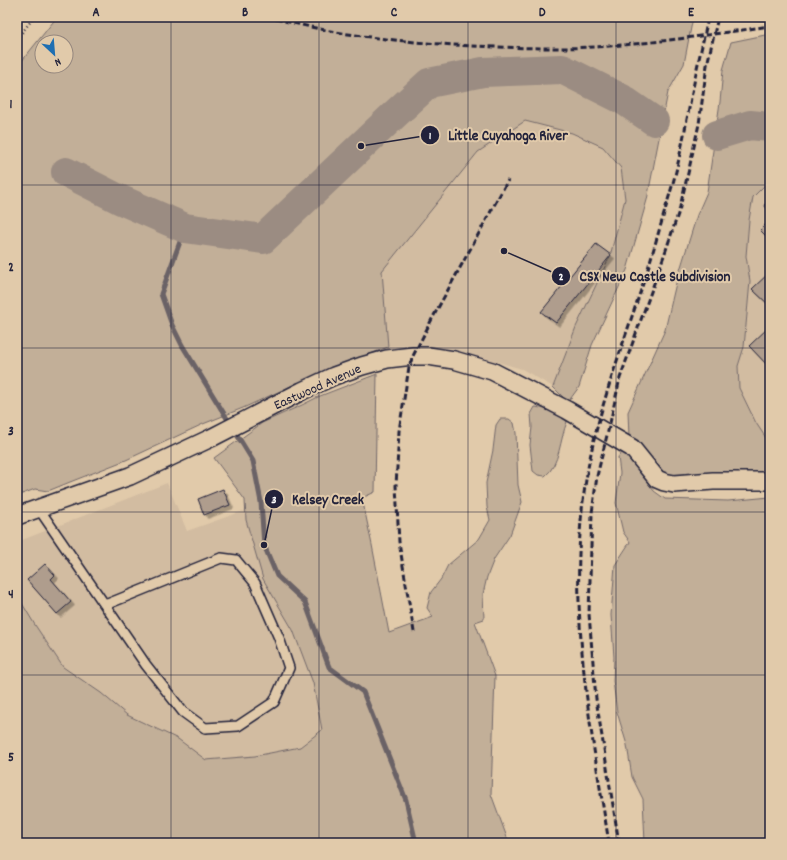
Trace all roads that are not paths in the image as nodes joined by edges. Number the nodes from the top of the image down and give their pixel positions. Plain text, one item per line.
1 (770, 481) edge
2 (39, 508) junction
3 (17, 516) edge
4 (105, 605) junction

1 - 2 street, Eastwood Avenue
2 - 3 street, Eastwood Avenue
2 - 4 lane
4 - 4 lane

